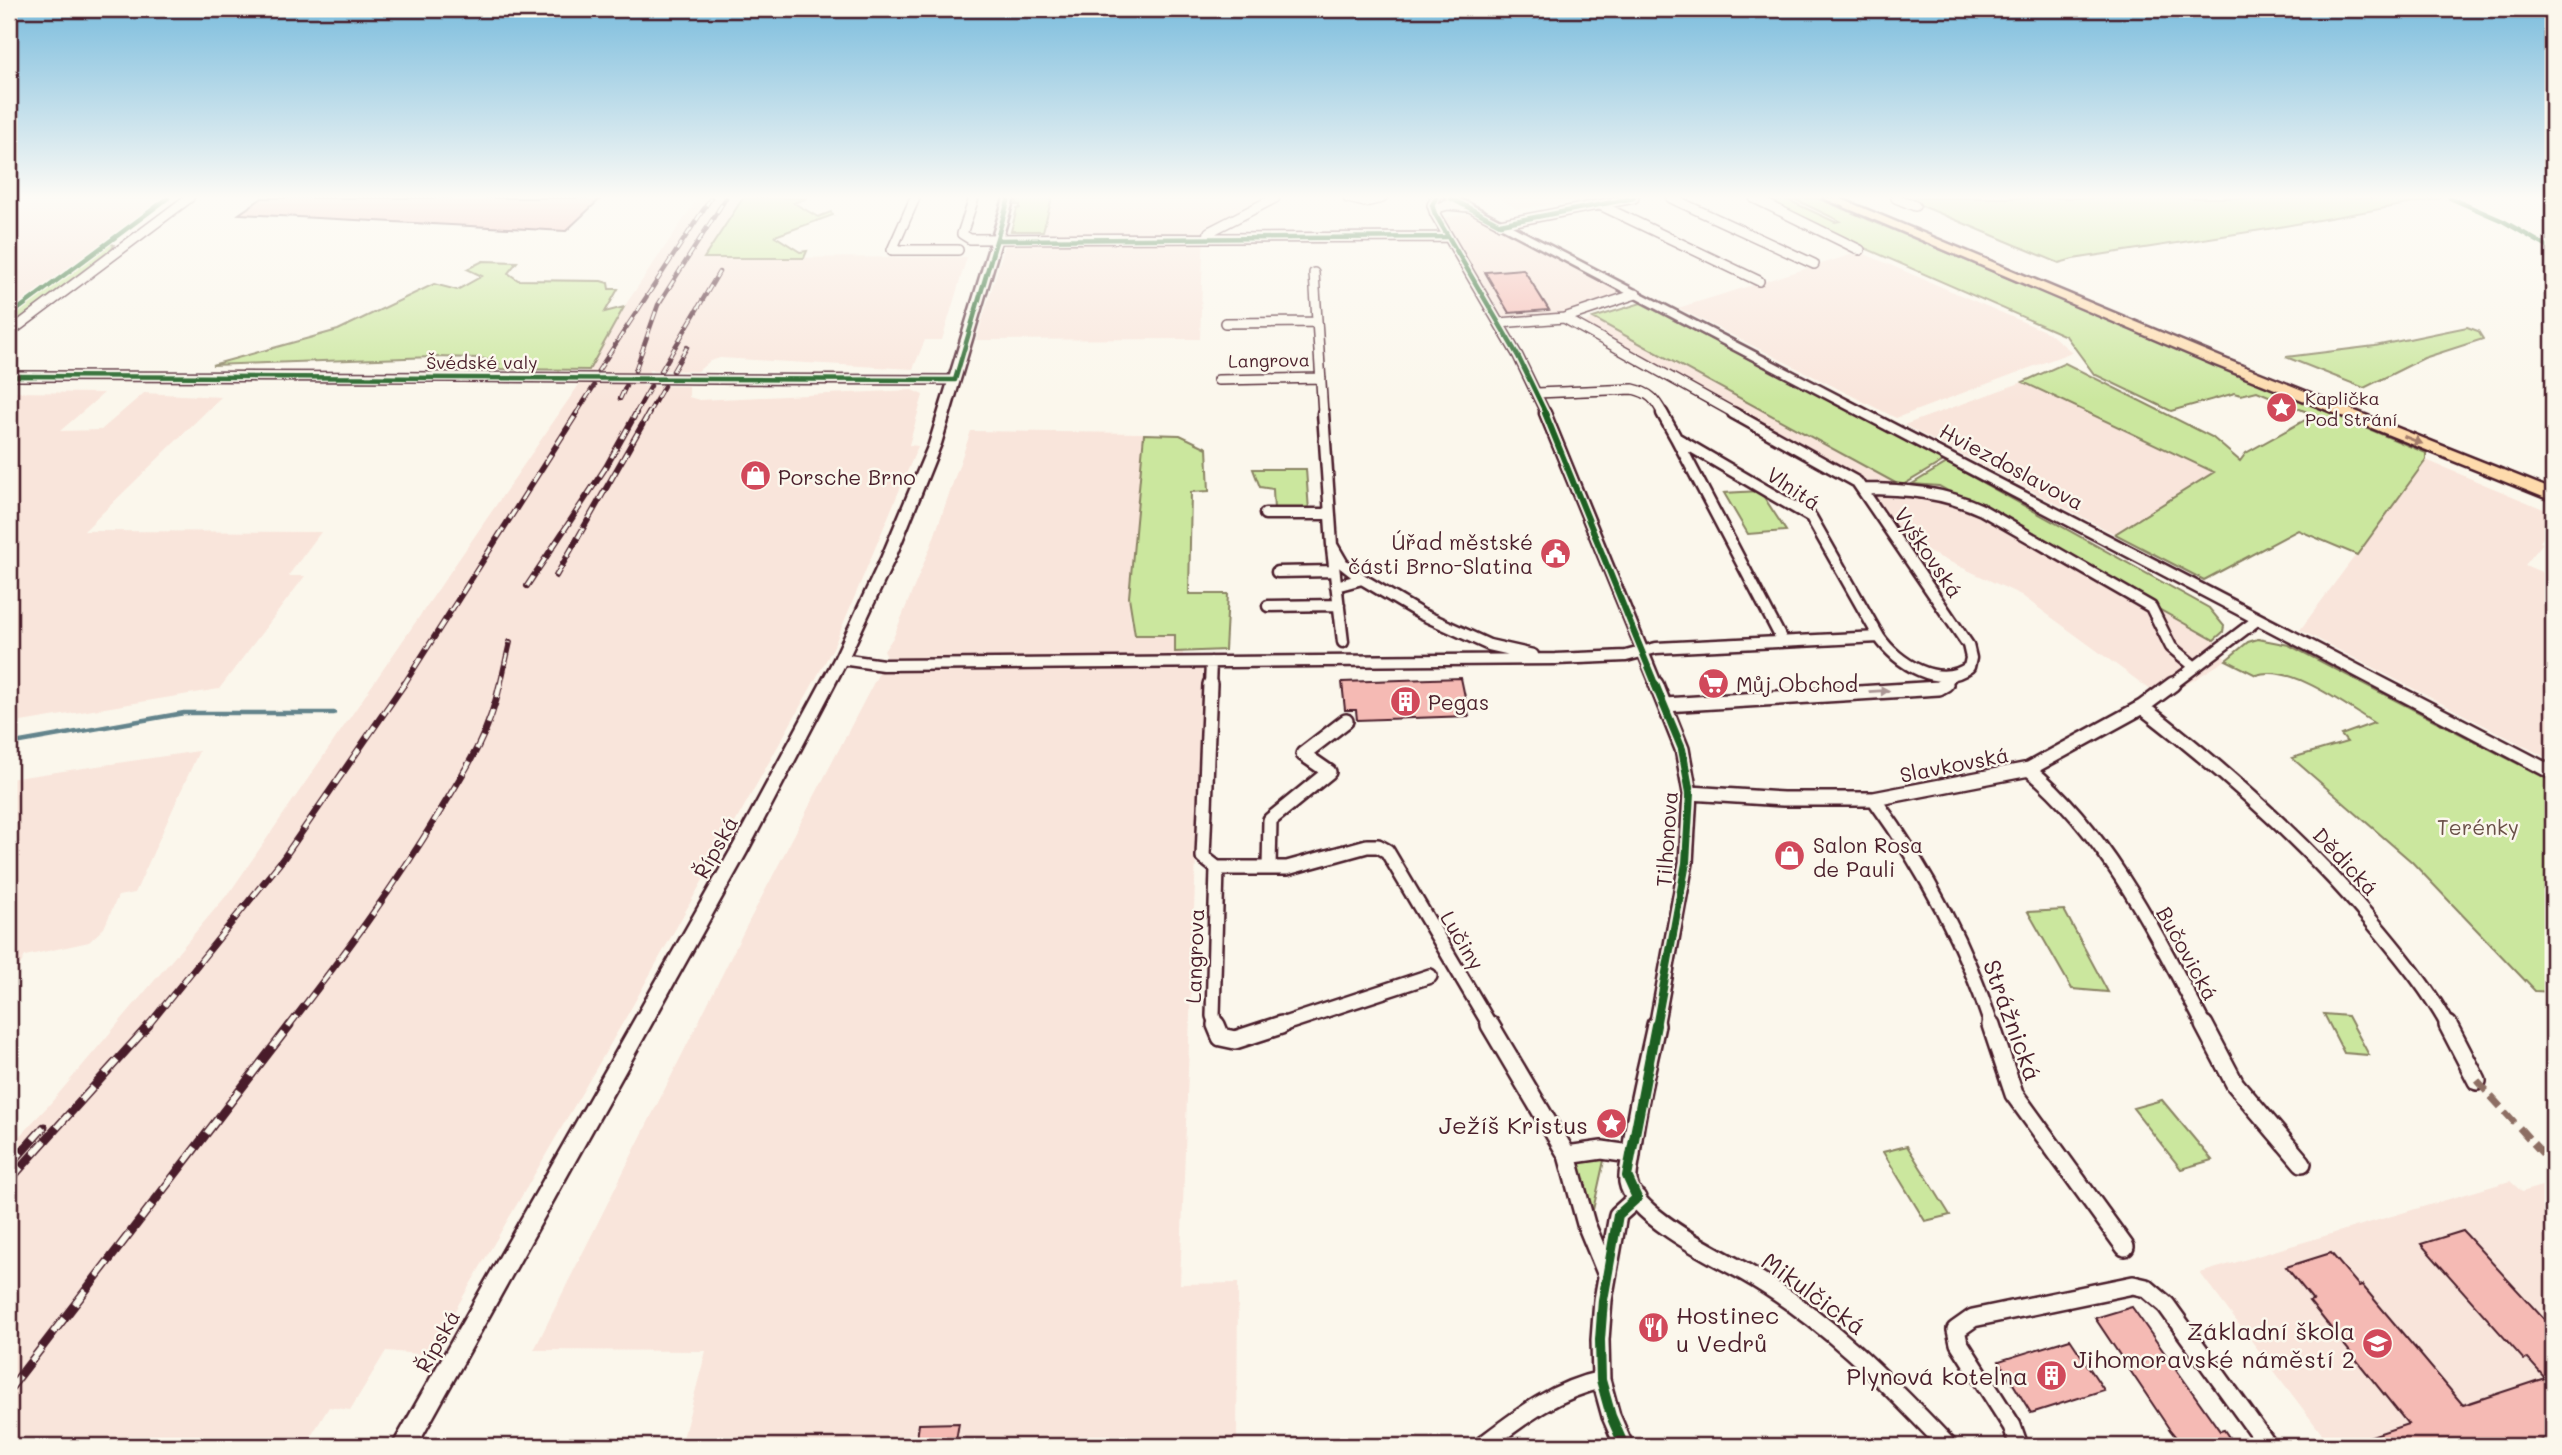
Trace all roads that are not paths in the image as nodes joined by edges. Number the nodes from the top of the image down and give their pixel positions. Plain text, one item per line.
1 (98, 266) edge
2 (989, 266) edge
3 (1464, 266) edge
4 (1583, 266) edge
5 (1727, 266) edge
6 (1991, 266) edge
7 (2021, 266) edge
8 (1314, 273) dead end
9 (1759, 281) dead end
10 (1636, 293) junction
11 (1564, 318) junction
12 (1317, 322) junction
13 (1225, 323) dead end
14 (1499, 323) junction
15 (9, 333) edge
16 (9, 376) edge
17 (462, 377) joint
18 (1321, 378) junction
19 (717, 379) joint
20 (955, 380) junction
21 (1218, 380) dead end
22 (1537, 393) junction
23 (1676, 438) junction
24 (2553, 483) edge
25 (1862, 489) junction
26 (2553, 496) edge
27 (1265, 514) dead end
28 (1330, 514) junction
29 (1332, 545) junction
30 (1334, 571) junction
31 (1276, 572) dead end
32 (1362, 579) junction
33 (1336, 586) junction
34 (1339, 605) junction
35 (1268, 606) dead end
36 (2257, 620) junction
37 (1879, 637) junction
38 (1782, 640) junction
39 (1343, 642) dead end
40 (1643, 653) junction
41 (841, 659) junction
42 (1556, 659) junction
43 (1211, 662) junction
44 (2196, 667) junction
45 (1951, 676) junction
46 (1665, 705) junction
47 (2142, 707) junction
48 (1346, 721) dead end
49 (2029, 769) junction
50 (2553, 774) edge
51 (1690, 793) junction
52 (1874, 799) junction
53 (1217, 868) junction
54 (1269, 868) junction
55 (1430, 976) dead end
56 (2477, 1081) dead end
57 (1630, 1154) junction
58 (1567, 1155) junction
59 (2302, 1163) dead end
60 (1637, 1198) junction
61 (2126, 1247) dead end
62 (1607, 1275) junction
63 (1601, 1380) junction
64 (404, 1446) edge
65 (1482, 1446) edge
66 (1623, 1446) edge
67 (1948, 1446) edge
68 (2019, 1446) edge
69 (2268, 1446) edge

1 - 15 street
2 - 20 street, Řípská
3 - 14 street, Tilhonova
4 - 10 main road, Hviezdoslavova
5 - 9 street
6 -> 26 highway
7 - 24 highway
8 - 12 street, Langrova
10 - 11 street
10 - 36 main road, Hviezdoslavova
11 - 14 street
11 - 25 street, Vyškovská
12 - 13 street, Langrova
12 - 18 street, Langrova
14 - 22 street, Tilhonova
16 - 17 street, Švédské valy
17 - 19 street, Švédské valy, bridge
18 - 21 street, Langrova
18 - 28 street, Langrova
19 - 20 street, Švédské valy
20 - 41 street, Řípská
22 - 23 street
22 - 40 street, Tilhonova
23 - 37 street, Vlnitá
23 - 38 street
25 - 44 street
25 - 45 street, Vyškovská
27 - 28 street
28 - 29 street, Langrova
29 - 30 street, Langrova
29 - 32 street
30 - 31 street
30 - 33 street, Langrova
32 - 33 street
32 - 42 street
33 - 34 street, Langrova
34 - 35 street
34 - 39 street, Langrova
36 - 44 street, Slavkovská
36 - 50 main road, Hviezdoslavova
37 - 38 street
37 - 45 street, Vlnitá
38 - 40 street
40 - 42 street
40 - 46 street, Tilhonova
41 - 43 street
41 - 64 street, Řípská
42 - 43 street
43 - 53 street, Langrova
44 - 47 street, Slavkovská
46 -> 45 street, Vyškovská
46 - 51 street, Tilhonova
47 - 49 street, Slavkovská
47 - 56 street, Dědická
48 - 54 street
49 - 52 street, Slavkovská
49 - 59 street, Bučovická
51 - 52 street, Slavkovská
51 - 57 street, Tilhonova
52 - 61 street, Strážnická
53 - 54 street, Lučiny
53 - 55 street, Langrova
54 - 58 street, Lučiny
57 - 58 street
57 - 60 street, Tilhonova
58 - 62 street, Lučiny
60 - 62 street
60 - 67 street, Mikulčická
62 - 63 street
63 - 65 street
63 - 66 street
68 - 69 street

